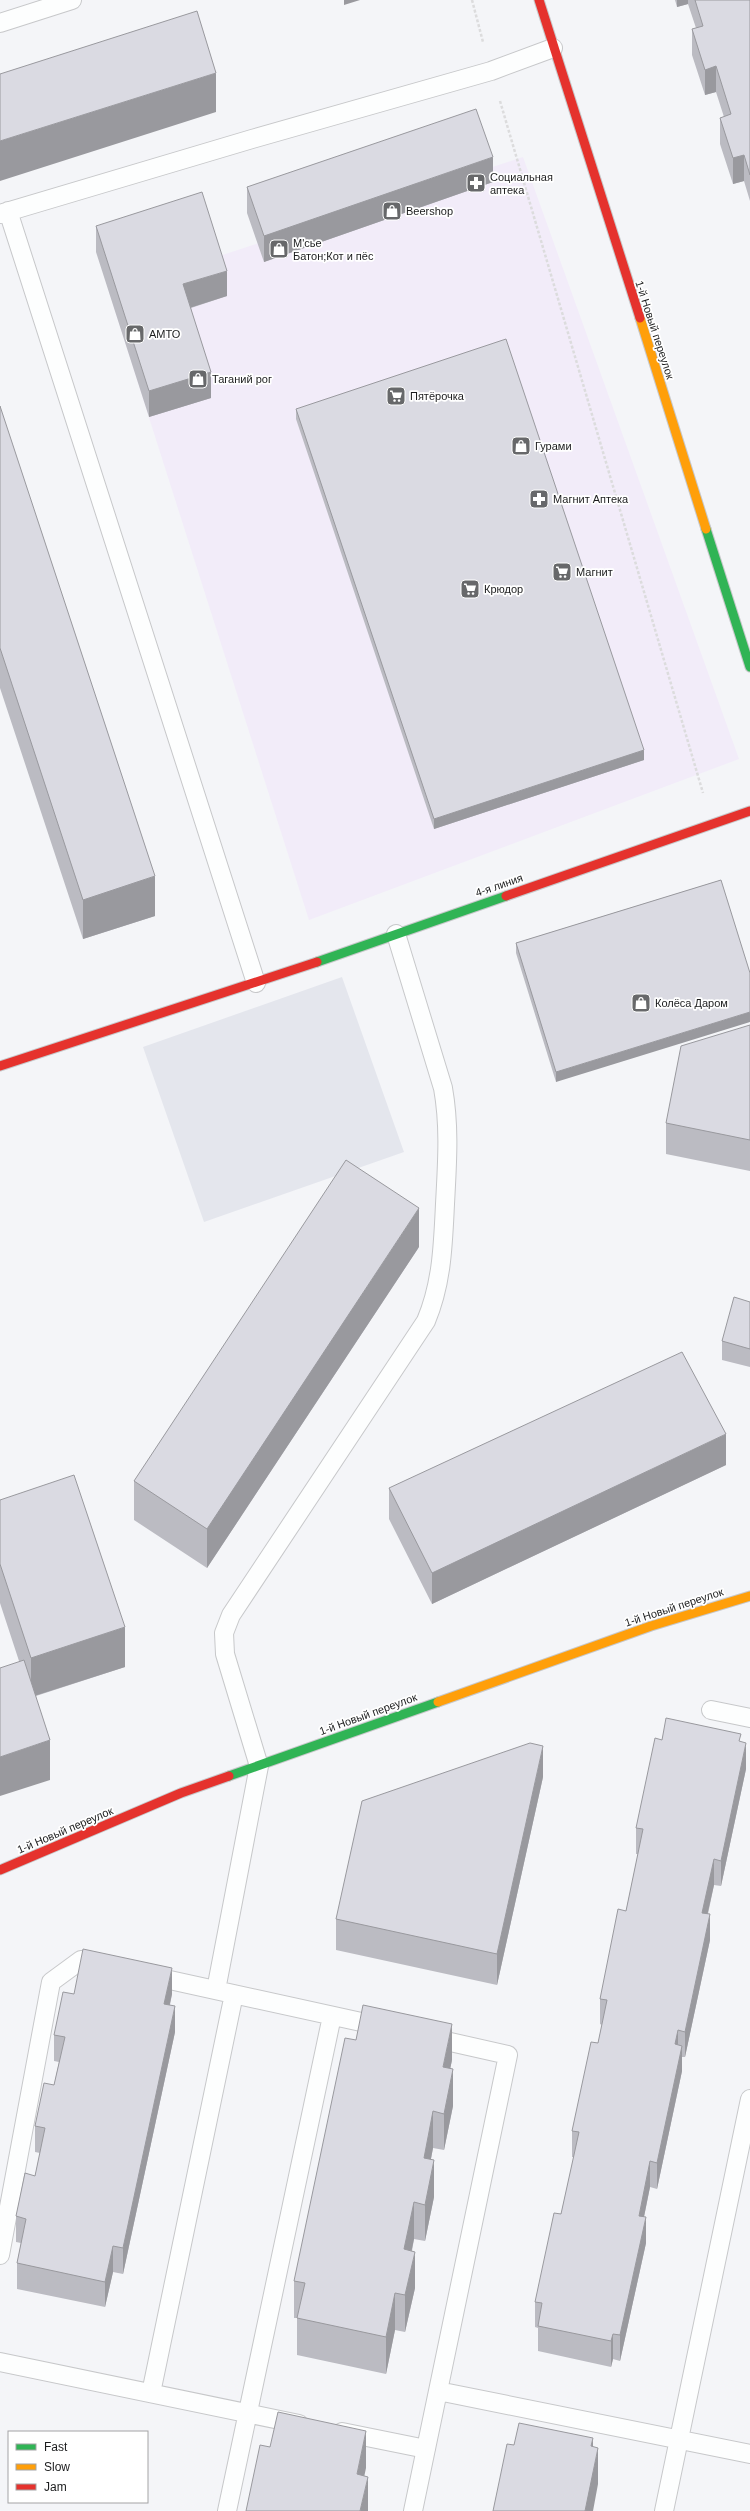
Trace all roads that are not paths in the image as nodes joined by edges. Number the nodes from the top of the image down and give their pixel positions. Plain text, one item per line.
1 (72, 0) edge
2 (539, 0) edge
3 (0, 23) edge
4 (552, 48) junction
5 (4, 213) edge
6 (750, 667) edge
7 (750, 811) edge
8 (396, 934) junction
9 (256, 983) junction
10 (0, 1066) edge
11 (750, 1596) edge
12 (711, 1710) dead end
13 (750, 1718) edge
14 (259, 1766) junction
15 (0, 1870) edge
16 (216, 1990) junction
17 (234, 1994) junction
18 (332, 2016) junction
19 (750, 2099) edge
20 (0, 2255) edge
21 (0, 2362) edge
22 (438, 2391) junction
23 (151, 2393) junction
24 (248, 2413) junction
25 (679, 2439) junction
26 (426, 2450) junction
27 (750, 2454) edge
28 (227, 2511) edge
29 (413, 2511) edge
30 (664, 2511) edge

1 - 3 lane
2 - 4 street, 1-й Новый переулок
4 - 5 lane
4 - 6 street, 1-й Новый переулок
5 - 9 lane
7 - 8 street, 4-я линия
8 - 9 street, 4-я линия
8 - 14 lane
9 - 10 street, 4-я линия
11 - 14 street, 1-й Новый переулок
12 - 13 lane
14 - 15 street, 1-й Новый переулок
14 - 16 lane
16 - 17 lane
16 - 20 lane
17 - 18 lane
17 - 23 lane
18 - 22 lane
18 - 24 lane
19 - 25 lane
21 - 23 lane
22 - 25 lane
22 - 26 lane
23 - 24 lane
24 - 26 lane
24 - 28 lane
25 - 27 lane
25 - 30 lane
26 - 29 lane

